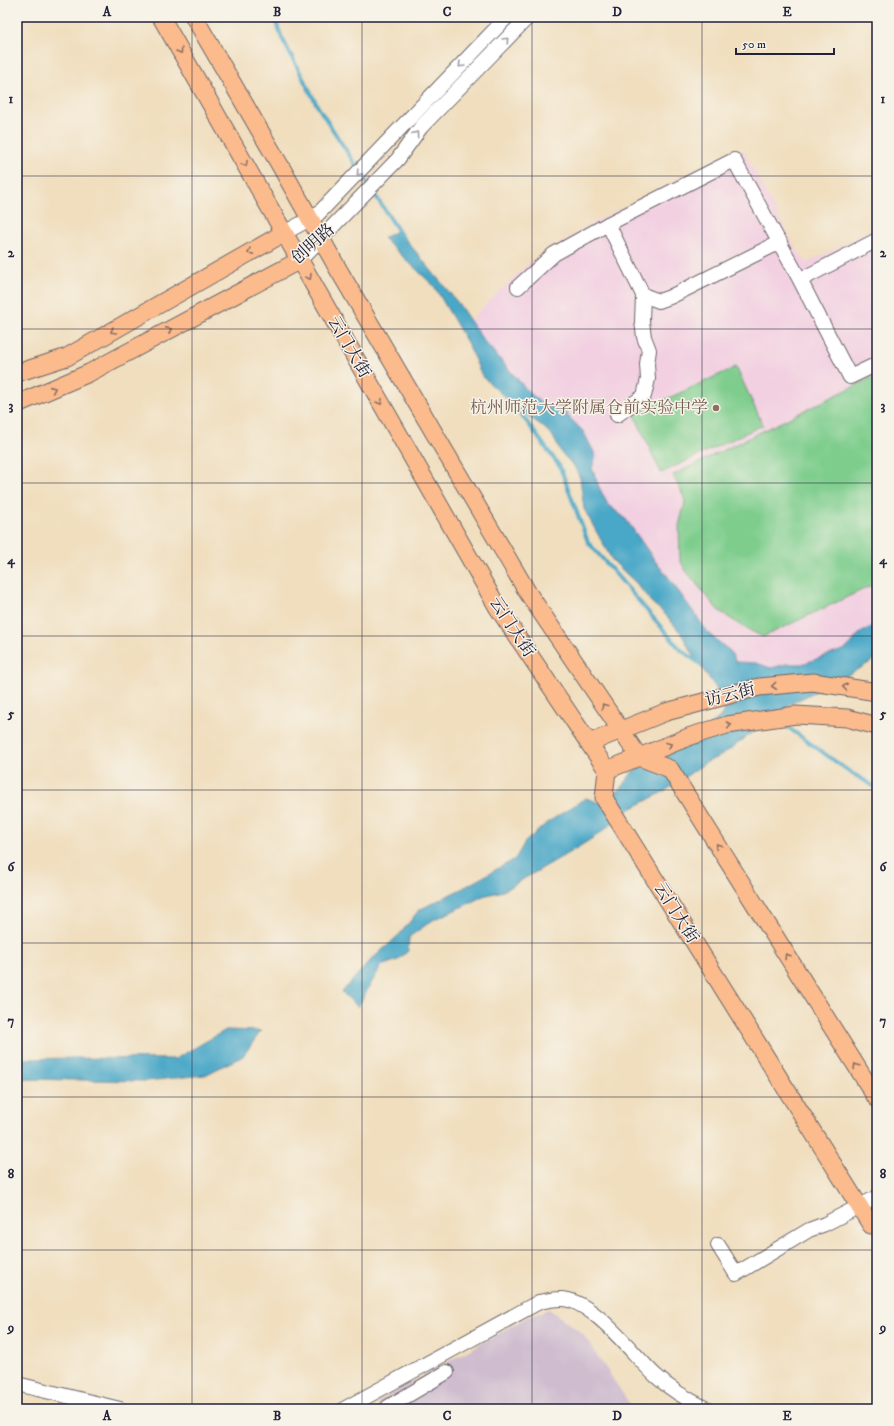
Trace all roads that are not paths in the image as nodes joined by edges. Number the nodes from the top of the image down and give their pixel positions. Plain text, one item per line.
1 (161, 17) edge
2 (194, 17) edge
3 (507, 17) edge
4 (528, 17) edge
5 (310, 219) junction
6 (608, 224) junction
7 (284, 233) junction
8 (321, 238) junction
9 (877, 240) edge
10 (780, 242) junction
11 (300, 260) junction
12 (800, 280) junction
13 (518, 287) dead end
14 (643, 295) junction
15 (877, 364) edge
16 (17, 373) edge
17 (17, 404) edge
18 (617, 415) dead end
19 (877, 692) edge
20 (877, 726) edge
21 (621, 730) junction
22 (589, 744) junction
23 (639, 757) junction
24 (607, 770) junction
25 (877, 1099) edge
26 (877, 1197) edge
27 (859, 1206) junction
28 (874, 1223) edge
29 (718, 1245) dead end
30 (446, 1372) dead end
31 (17, 1384) edge
32 (120, 1409) edge
33 (344, 1409) edge
34 (389, 1409) edge
35 (707, 1409) edge

1 -> 7 main road, 云门大街
2 - 5 main road, 云门大街
3 -> 5 street, 创明路
8 -> 4 street, 创明路
5 - 7 street, 创明路
5 - 8 main road, 云门大街
6 - 10 street
6 - 13 street
6 - 14 street
7 - 11 main road, 云门大街
7 -> 16 main road, 创明路
8 - 11 street, 创明路
21 -> 8 main road, 云门大街
9 - 12 street
10 - 12 street
10 - 14 street
17 -> 11 main road, 创明路
11 -> 22 main road, 云门大街
12 - 15 street
14 - 18 street
19 -> 21 main road, 访云街
23 -> 20 main road, 访云街
21 - 22 main road, 访云街
21 - 23 main road, 云门大街
22 - 24 main road, 云门大街
23 - 24 main road, 访云街
25 -> 23 main road
24 - 27 main road, 云门大街
26 - 27 street
27 - 28 main road, 云门大街
27 - 29 street
30 - 34 street
31 - 32 street
33 - 35 street

